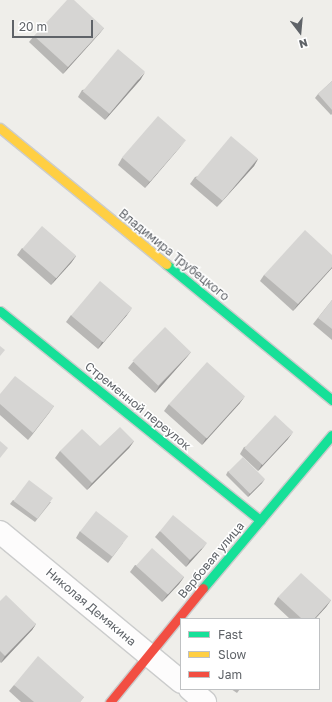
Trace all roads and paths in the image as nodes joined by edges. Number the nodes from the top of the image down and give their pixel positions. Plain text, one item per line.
1 (0, 128) edge
2 (0, 311) edge
3 (332, 400) edge
4 (332, 435) edge
5 (260, 520) junction
6 (0, 532) edge
7 (147, 654) junction
8 (180, 681) edge
9 (191, 690) edge
10 (110, 702) edge
11 (205, 702) edge

1 - 3 street, Владимира Трубецкого
2 - 5 street, Стременной переулок
4 - 5 street, Вербовая улица
5 - 7 street, Вербовая улица
6 - 7 street, Николая Демякина
7 - 8 street, Николая Демякина
7 - 10 street, Вербовая улица
9 - 11 street

